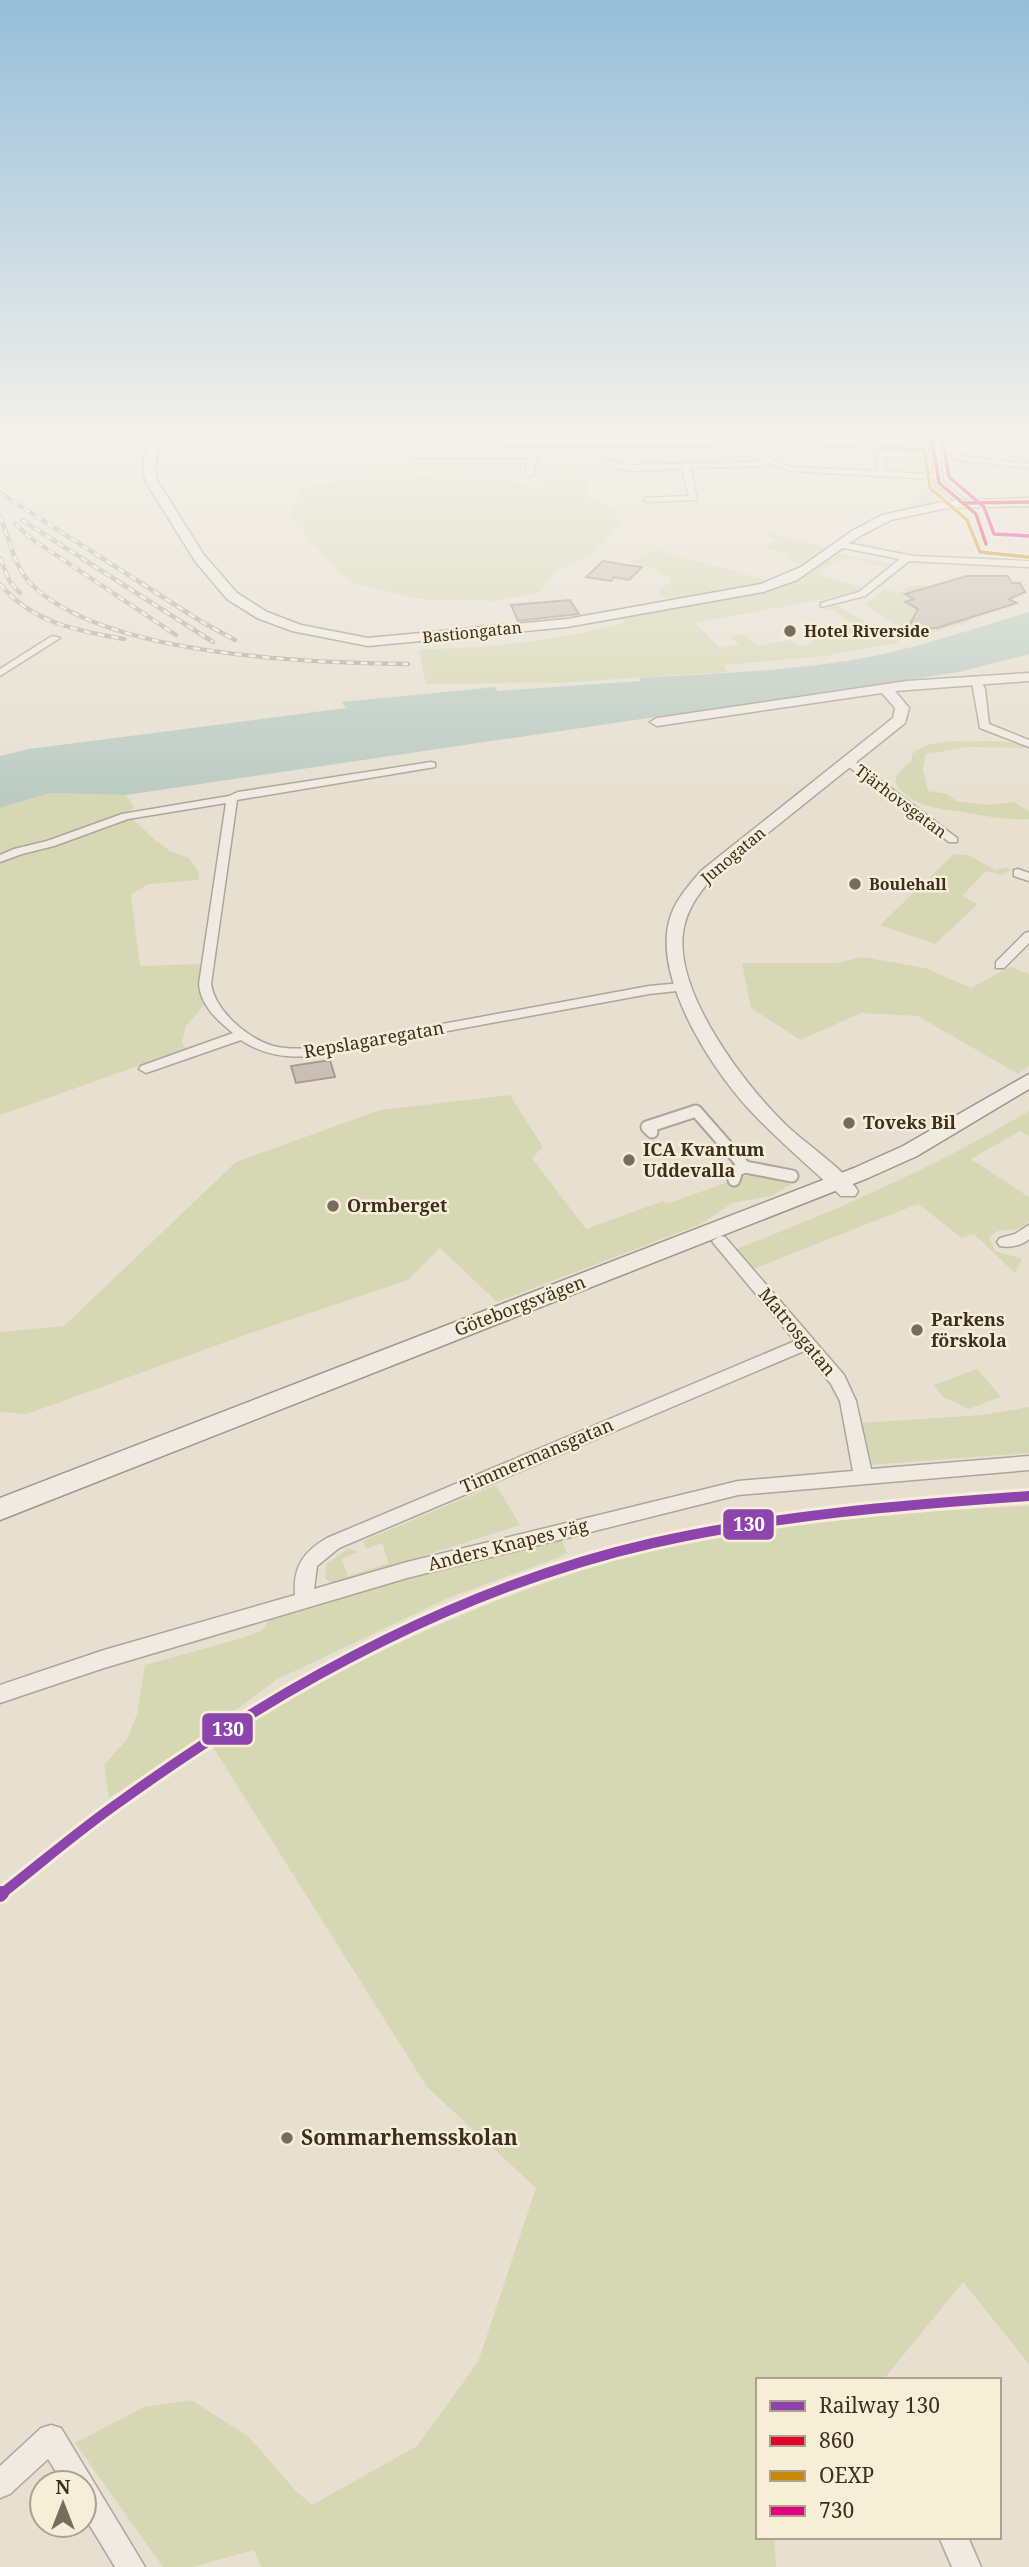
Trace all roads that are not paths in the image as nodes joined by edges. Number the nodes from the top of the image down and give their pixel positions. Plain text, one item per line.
1 (200, 556) edge
2 (826, 556) edge
3 (895, 556) edge
4 (906, 558) junction
5 (1029, 564) edge
6 (824, 605) dead end
7 (55, 638) dead end
8 (0, 673) edge
9 (1029, 677) edge
10 (975, 678) junction
11 (885, 688) junction
12 (657, 722) dead end
13 (1029, 744) edge
14 (849, 761) junction
15 (431, 765) dead end
16 (232, 799) junction
17 (953, 840) dead end
18 (0, 859) edge
19 (1029, 936) edge
20 (1000, 965) dead end
21 (681, 987) junction
22 (241, 1035) junction
23 (146, 1069) dead end
24 (1029, 1080) edge
25 (1029, 1097) edge
26 (652, 1132) dead end
27 (745, 1167) junction
28 (792, 1176) dead end
29 (734, 1180) dead end
30 (843, 1187) junction
31 (1029, 1230) edge
32 (720, 1241) junction
33 (1005, 1242) dead end
34 (807, 1343) junction
35 (1029, 1463) edge
36 (863, 1475) junction
37 (0, 1509) edge
38 (0, 1525) edge
39 (305, 1599) junction
40 (0, 1694) edge
41 (70, 2469) edge
42 (0, 2484) edge
43 (98, 2514) edge
44 (954, 2539) edge
45 (131, 2567) edge
46 (967, 2567) edge

1 - 2 main road, Bastiongatan
3 - 4 street
4 - 5 street
4 - 6 street
7 - 8 street
9 - 10 street
10 - 11 street
10 - 13 street
11 - 12 street
11 - 14 street, Junogatan
14 - 17 street, Tjärhovsgatan
14 - 21 street, Junogatan
15 - 16 street
16 - 18 street
16 - 22 street, Repslagaregatan
19 - 20 street
21 - 22 street, Repslagaregatan
21 - 30 street, Junogatan
22 - 23 street
24 - 30 main road, Göteborgsvägen
25 - 30 main road, Göteborgsvägen
26 - 27 street
27 - 28 street
27 - 29 street
30 - 32 main road, Göteborgsvägen
30 - 37 main road, Göteborgsvägen
31 - 33 street
32 - 34 street, Matrosgatan
32 - 38 main road, Göteborgsvägen
34 - 36 street, Matrosgatan
34 - 39 street, Timmermansgatan
35 - 36 street, Anders Knapes väg
36 - 39 street, Anders Knapes väg
39 - 40 street, Anders Knapes väg
41 - 42 street
43 - 45 street
44 - 46 street

